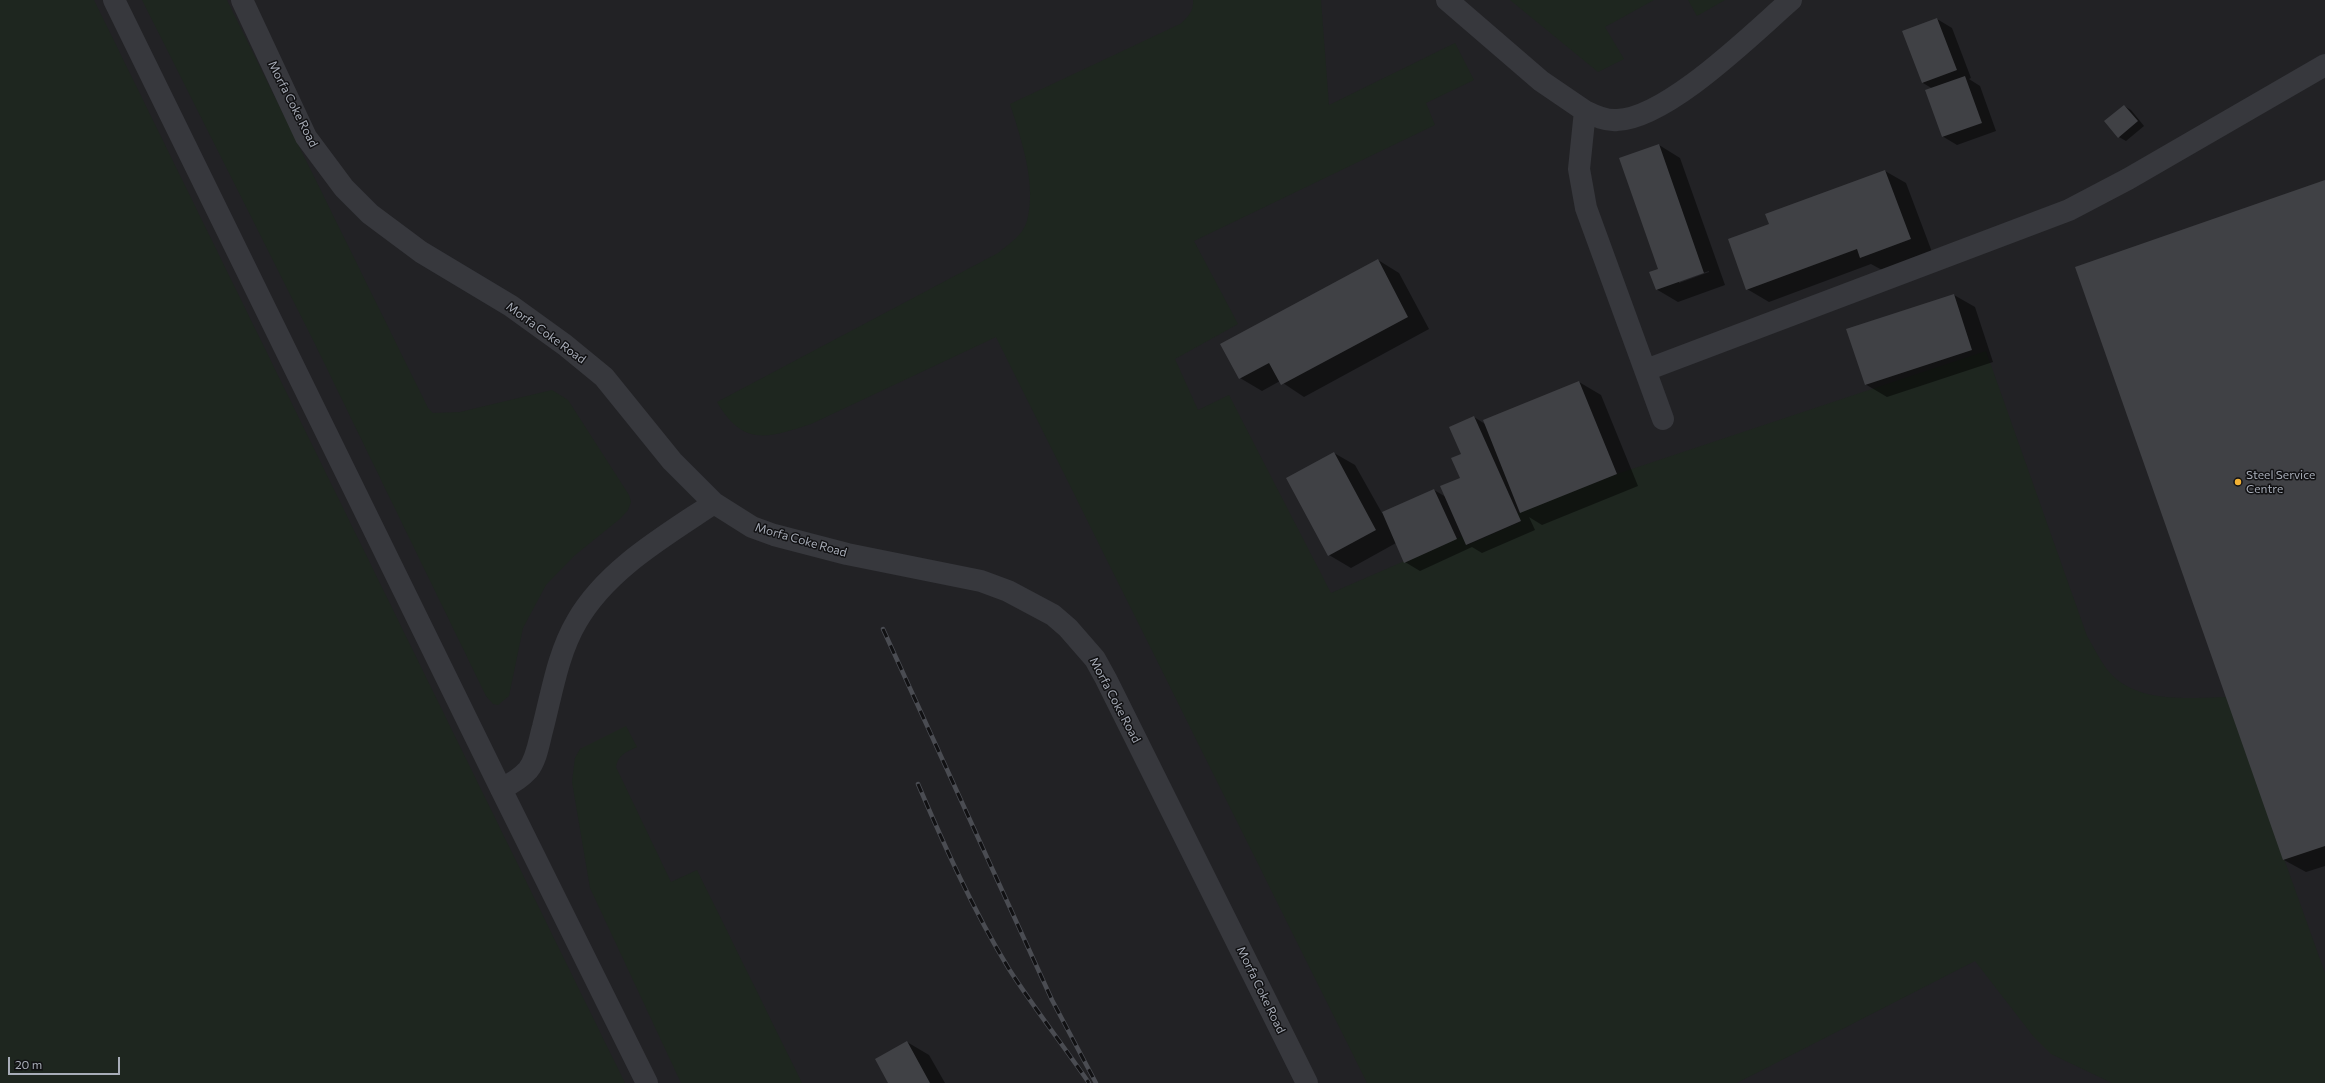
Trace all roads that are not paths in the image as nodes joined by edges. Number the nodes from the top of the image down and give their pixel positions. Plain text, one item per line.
1 (114, 0) edge
2 (242, 0) edge
3 (1447, 0) edge
4 (1791, 0) edge
5 (2325, 65) edge
6 (1585, 111) junction
7 (1646, 370) junction
8 (1664, 419) dead end
9 (714, 503) junction
10 (501, 789) junction
11 (648, 1083) edge
12 (1307, 1083) edge

1 - 10 lane
2 - 9 lane, Morfa Coke Road
3 - 6 lane
4 - 6 lane
5 - 7 lane
6 - 7 lane
7 - 8 lane
9 - 10 lane
9 - 12 lane, Morfa Coke Road
10 - 11 lane

